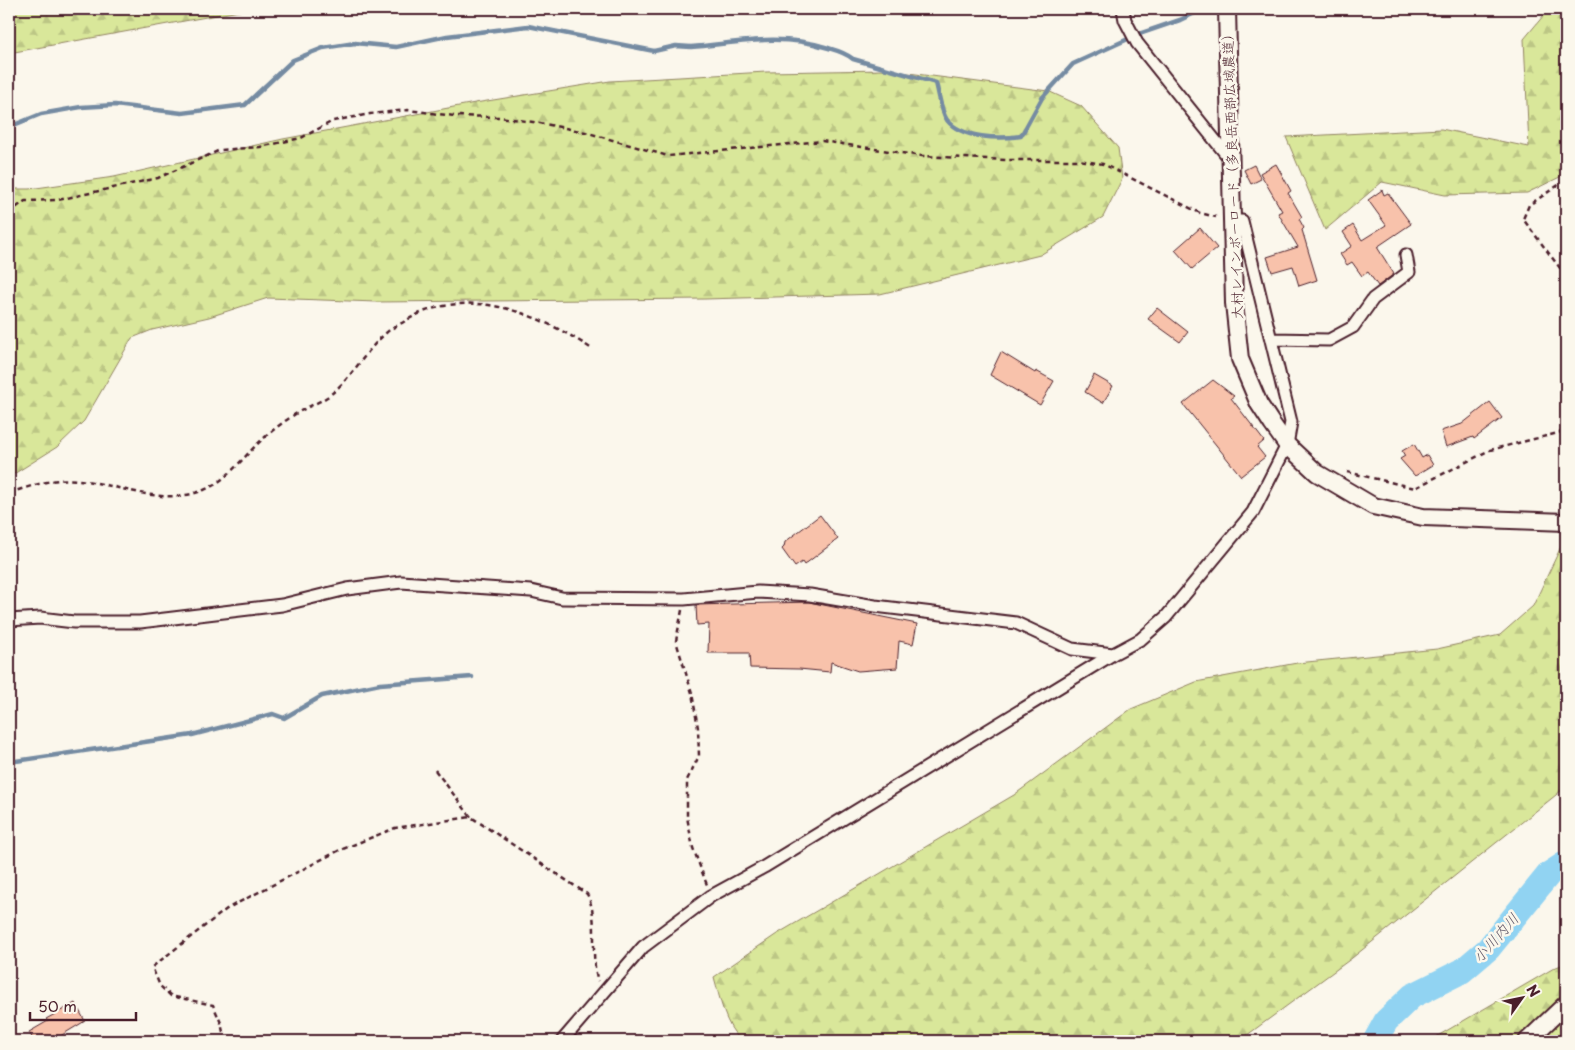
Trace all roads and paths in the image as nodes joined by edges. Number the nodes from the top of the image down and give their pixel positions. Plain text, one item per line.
1 (1123, 9) edge
2 (1227, 9) edge
3 (1230, 159) junction
4 (1566, 180) edge
5 (9, 213) edge
6 (1231, 221) junction
7 (1406, 255) dead end
8 (1566, 276) edge
9 (1272, 338) junction
10 (592, 349) dead end
11 (1566, 431) edge
12 (1287, 445) junction
13 (1331, 482) junction
14 (9, 493) edge
15 (1566, 522) edge
16 (684, 599) junction
17 (9, 620) edge
18 (1113, 654) junction
19 (435, 770) dead end
20 (471, 817) junction
21 (711, 896) junction
22 (605, 989) junction
23 (1566, 1004) edge
24 (225, 1041) edge
25 (562, 1041) edge
26 (1527, 1041) edge

1 - 3 street
2 - 3 street, 大村レインボーロード（多良岳西部広域農道）
3 - 6 street, 大村レインボーロード（多良岳西部広域農道）
4 - 8 path
5 - 6 path
6 - 9 street
6 - 12 street, 大村レインボーロード（多良岳西部広域農道）
7 - 9 street
9 - 12 street
10 - 14 path
11 - 13 path
12 - 13 street, 大村レインボーロード（多良岳西部広域農道）
12 - 18 street
13 - 15 street, 大村レインボーロード（多良岳西部広域農道）
16 - 17 street
16 - 18 street
16 - 21 path
18 - 21 street
19 - 20 path
20 - 22 path
20 - 24 path
21 - 22 street
22 - 25 street
23 - 26 street

